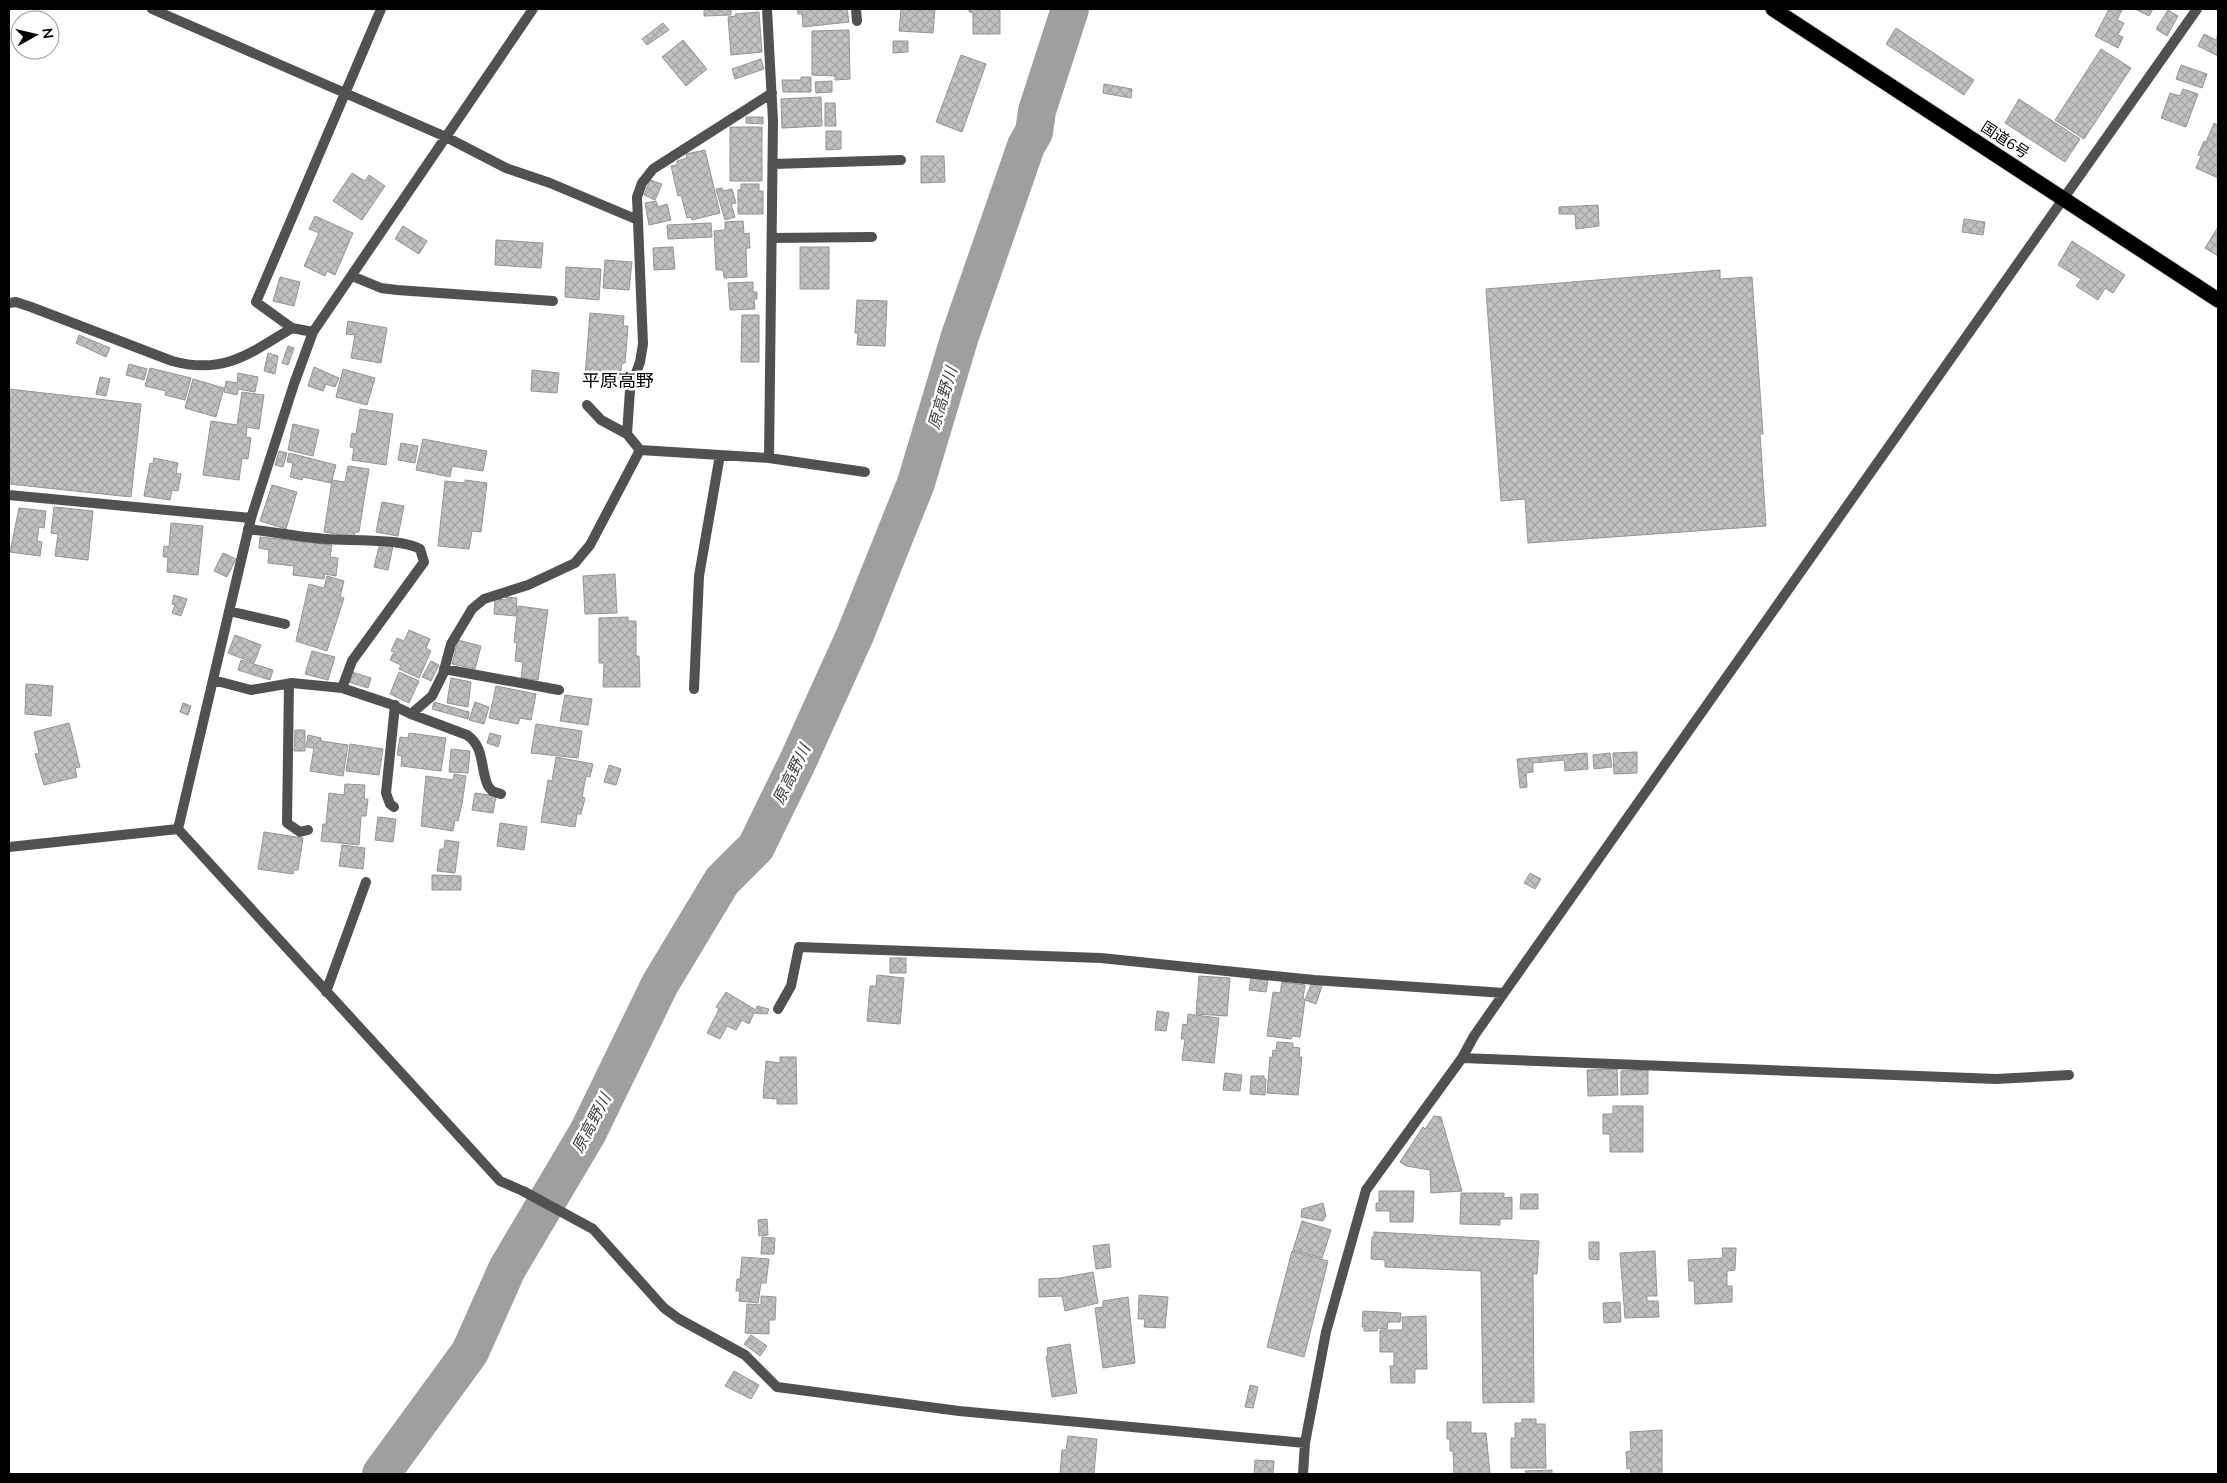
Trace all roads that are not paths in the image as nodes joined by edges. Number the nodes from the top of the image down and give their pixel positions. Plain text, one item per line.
1 (152, 9) edge
2 (381, 9) edge
3 (533, 9) edge
4 (767, 9) edge
5 (856, 9) edge
6 (1773, 9) edge
7 (2197, 9) edge
8 (856, 21) dead end
9 (772, 93) junction
10 (345, 94) junction
11 (446, 137) junction
12 (901, 160) dead end
13 (773, 164) junction
14 (2064, 199) junction
15 (638, 220) junction
16 (872, 237) dead end
17 (772, 238) junction
18 (352, 276) junction
19 (2218, 300) edge
20 (553, 301) dead end
21 (9, 303) edge
22 (292, 328) junction
23 (313, 332) junction
24 (587, 405) dead end
25 (626, 434) junction
26 (640, 450) junction
27 (720, 455) junction
28 (769, 458) junction
29 (865, 472) dead end
30 (9, 495) edge
31 (251, 518) junction
32 (248, 529) junction
33 (229, 612) junction
34 (284, 624) dead end
35 (444, 670) junction
36 (213, 680) junction
37 (289, 684) junction
38 (342, 688) junction
39 (694, 689) dead end
40 (559, 690) dead end
41 (394, 706) junction
42 (411, 714) junction
43 (501, 794) dead end
44 (394, 807) dead end
45 (178, 830) junction
46 (308, 830) dead end
47 (9, 846) edge
48 (366, 882) dead end
49 (326, 992) junction
50 (1504, 993) junction
51 (778, 1010) dead end
52 (1462, 1058) junction
53 (2069, 1075) dead end
54 (1305, 1444) junction
55 (1302, 1474) edge

1 - 10 street
2 - 10 street
3 - 11 street
4 - 9 street
5 - 8 street
6 - 14 highway, 国道6号
7 - 14 street
9 - 13 street
9 - 15 street
10 - 11 street
10 - 22 street
11 - 15 street
11 - 18 street
12 - 13 street
13 - 17 street
14 - 19 highway, 国道6号
14 - 50 street
15 - 25 street
16 - 17 street
17 - 28 street
18 - 20 street
18 - 23 street
21 - 22 street
22 - 23 street
23 - 31 street
24 - 25 street
25 - 26 street
26 - 27 street
26 - 35 street
27 - 28 street
27 - 39 street
28 - 29 street
30 - 31 street
31 - 32 street
32 - 33 street
32 - 38 street
33 - 34 street
33 - 36 street
35 - 40 street
35 - 42 street
36 - 37 street
36 - 45 street
37 - 38 street
37 - 46 street
38 - 41 street
41 - 42 street
41 - 44 street
42 - 43 street
45 - 47 street
45 - 49 street
48 - 49 street
49 - 54 street
50 - 51 street
50 - 52 street
52 - 53 street
52 - 54 street
54 - 55 street

